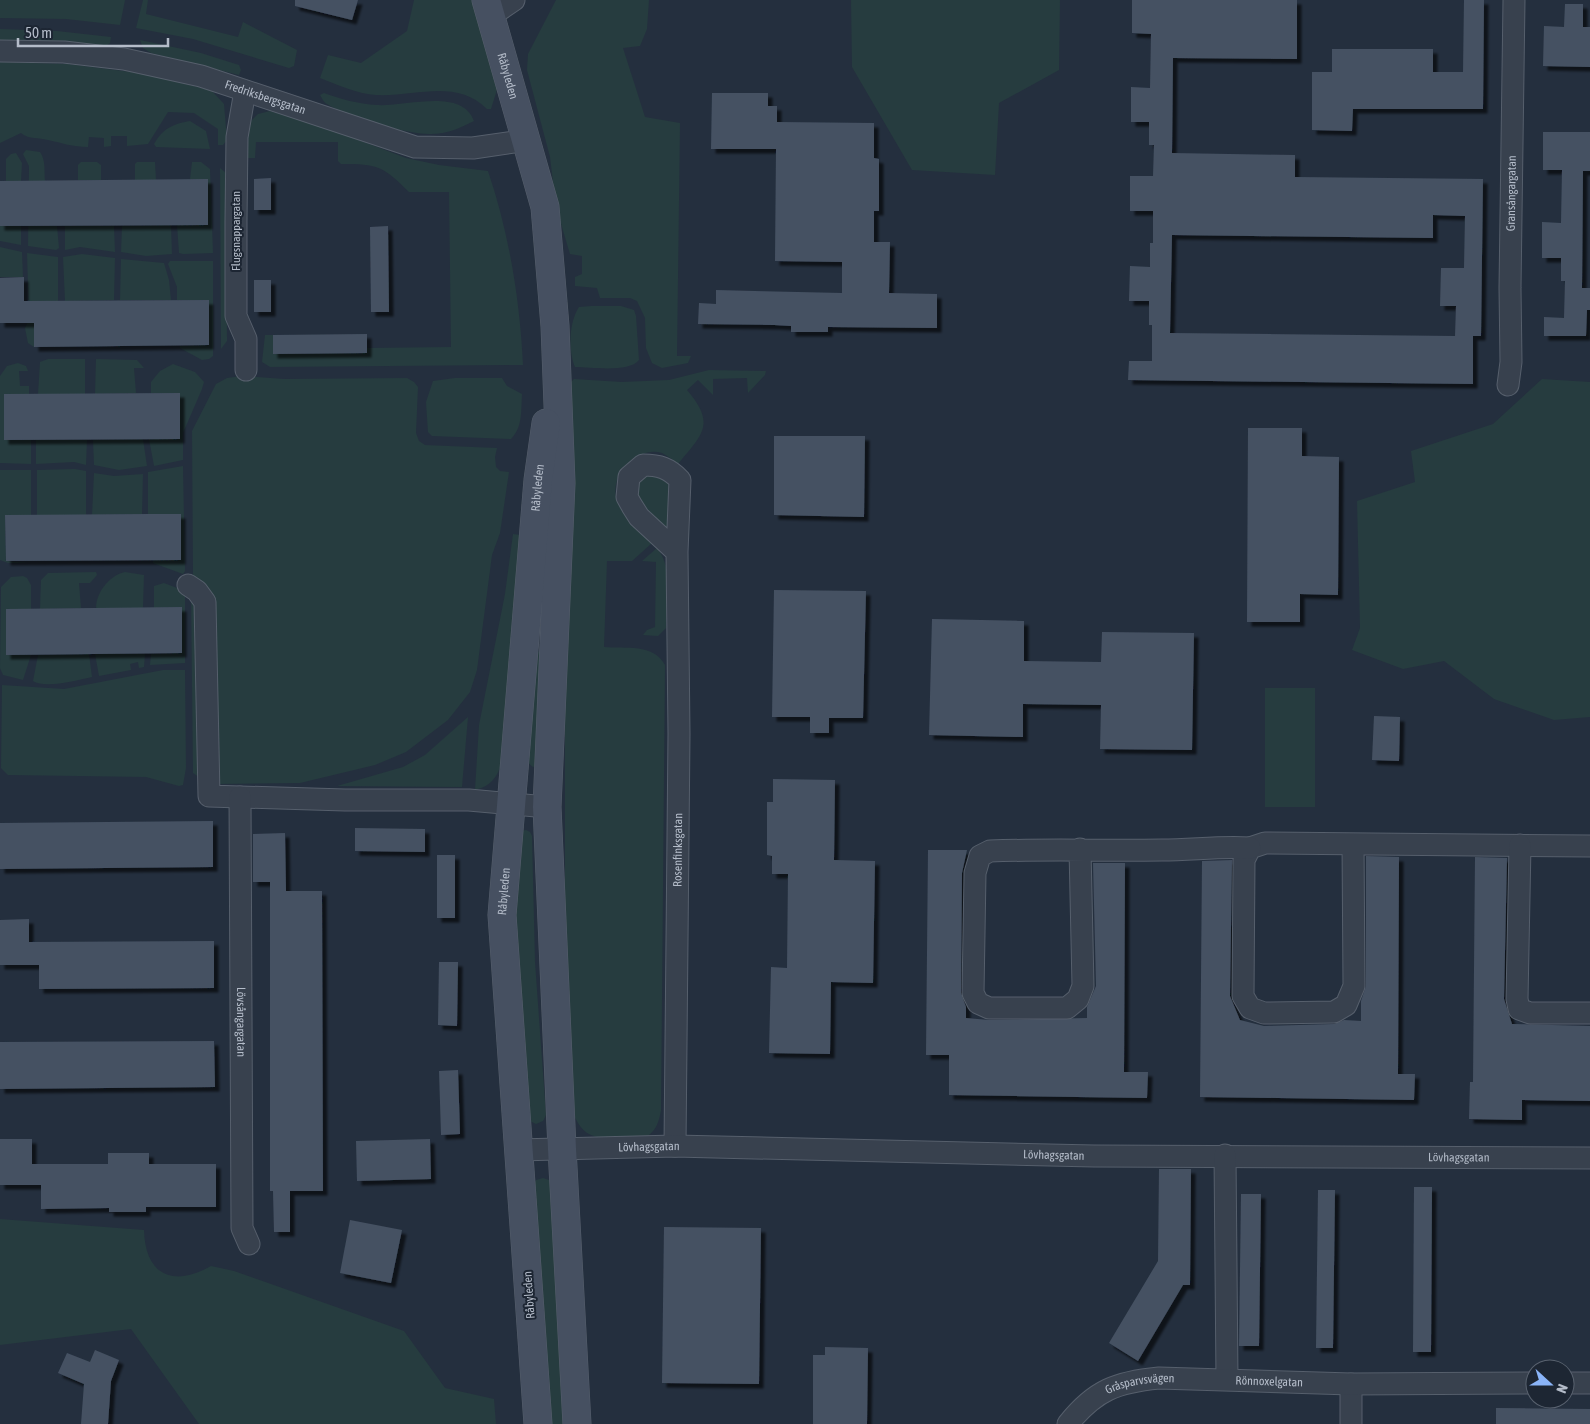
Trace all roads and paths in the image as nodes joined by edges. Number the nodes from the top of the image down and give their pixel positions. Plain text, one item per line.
1 (514, 0) edge
2 (1514, 0) edge
3 (489, 8) edge
4 (0, 51) edge
5 (245, 91) junction
6 (527, 140) junction
7 (555, 360) junction
8 (246, 370) dead end
9 (1508, 385) dead end
10 (677, 552) dead end
11 (188, 585) dead end
12 (240, 797) junction
13 (512, 804) junction
14 (547, 807) junction
15 (1353, 844) junction
16 (1520, 845) junction
17 (1590, 846) edge
18 (1250, 848) junction
19 (1080, 849) junction
20 (1590, 1013) edge
21 (675, 1146) junction
22 (562, 1149) junction
23 (518, 1150) junction
24 (1225, 1155) junction
25 (1590, 1158) edge
26 (250, 1244) dead end
27 (1227, 1379) junction
28 (1525, 1383) edge
29 (1575, 1383) edge
30 (1590, 1383) edge
31 (1350, 1384) junction
32 (538, 1424) edge
33 (577, 1424) edge
34 (1068, 1424) edge
35 (1351, 1424) edge

1 - 3 street
2 - 9 street, Gransångargatan
3 - 6 main road, Råbyleden
4 - 5 street, Fredriksbergsgatan
5 - 6 street, Fredriksbergsgatan
5 - 8 street, Flugsnappargatan
6 - 7 main road, Råbyleden
7 - 13 main road, Råbyleden
7 - 14 main road, Råbyleden
10 - 21 street, Rosenfinksgatan
11 - 12 street
12 - 13 street
12 - 26 street, Lövsångargatan
13 - 14 street
13 - 23 main road, Råbyleden
14 - 22 main road, Råbyleden
15 - 16 street
15 - 18 street
15 - 18 street
16 - 17 street
16 - 20 street
18 - 19 street
19 - 19 street
21 - 22 street, Lövhagsgatan
21 - 24 street, Lövhagsgatan
22 - 23 street, Lövhagsgatan
22 - 33 main road, Råbyleden
23 - 32 main road, Råbyleden
24 - 25 street, Lövhagsgatan
24 - 27 street, Rönnoxelgatan
27 - 31 street, Rönnoxelgatan
27 - 34 street, Gråsparvsvägen
28 - 31 street, Rönnoxelgatan
29 - 30 street
31 - 35 street

